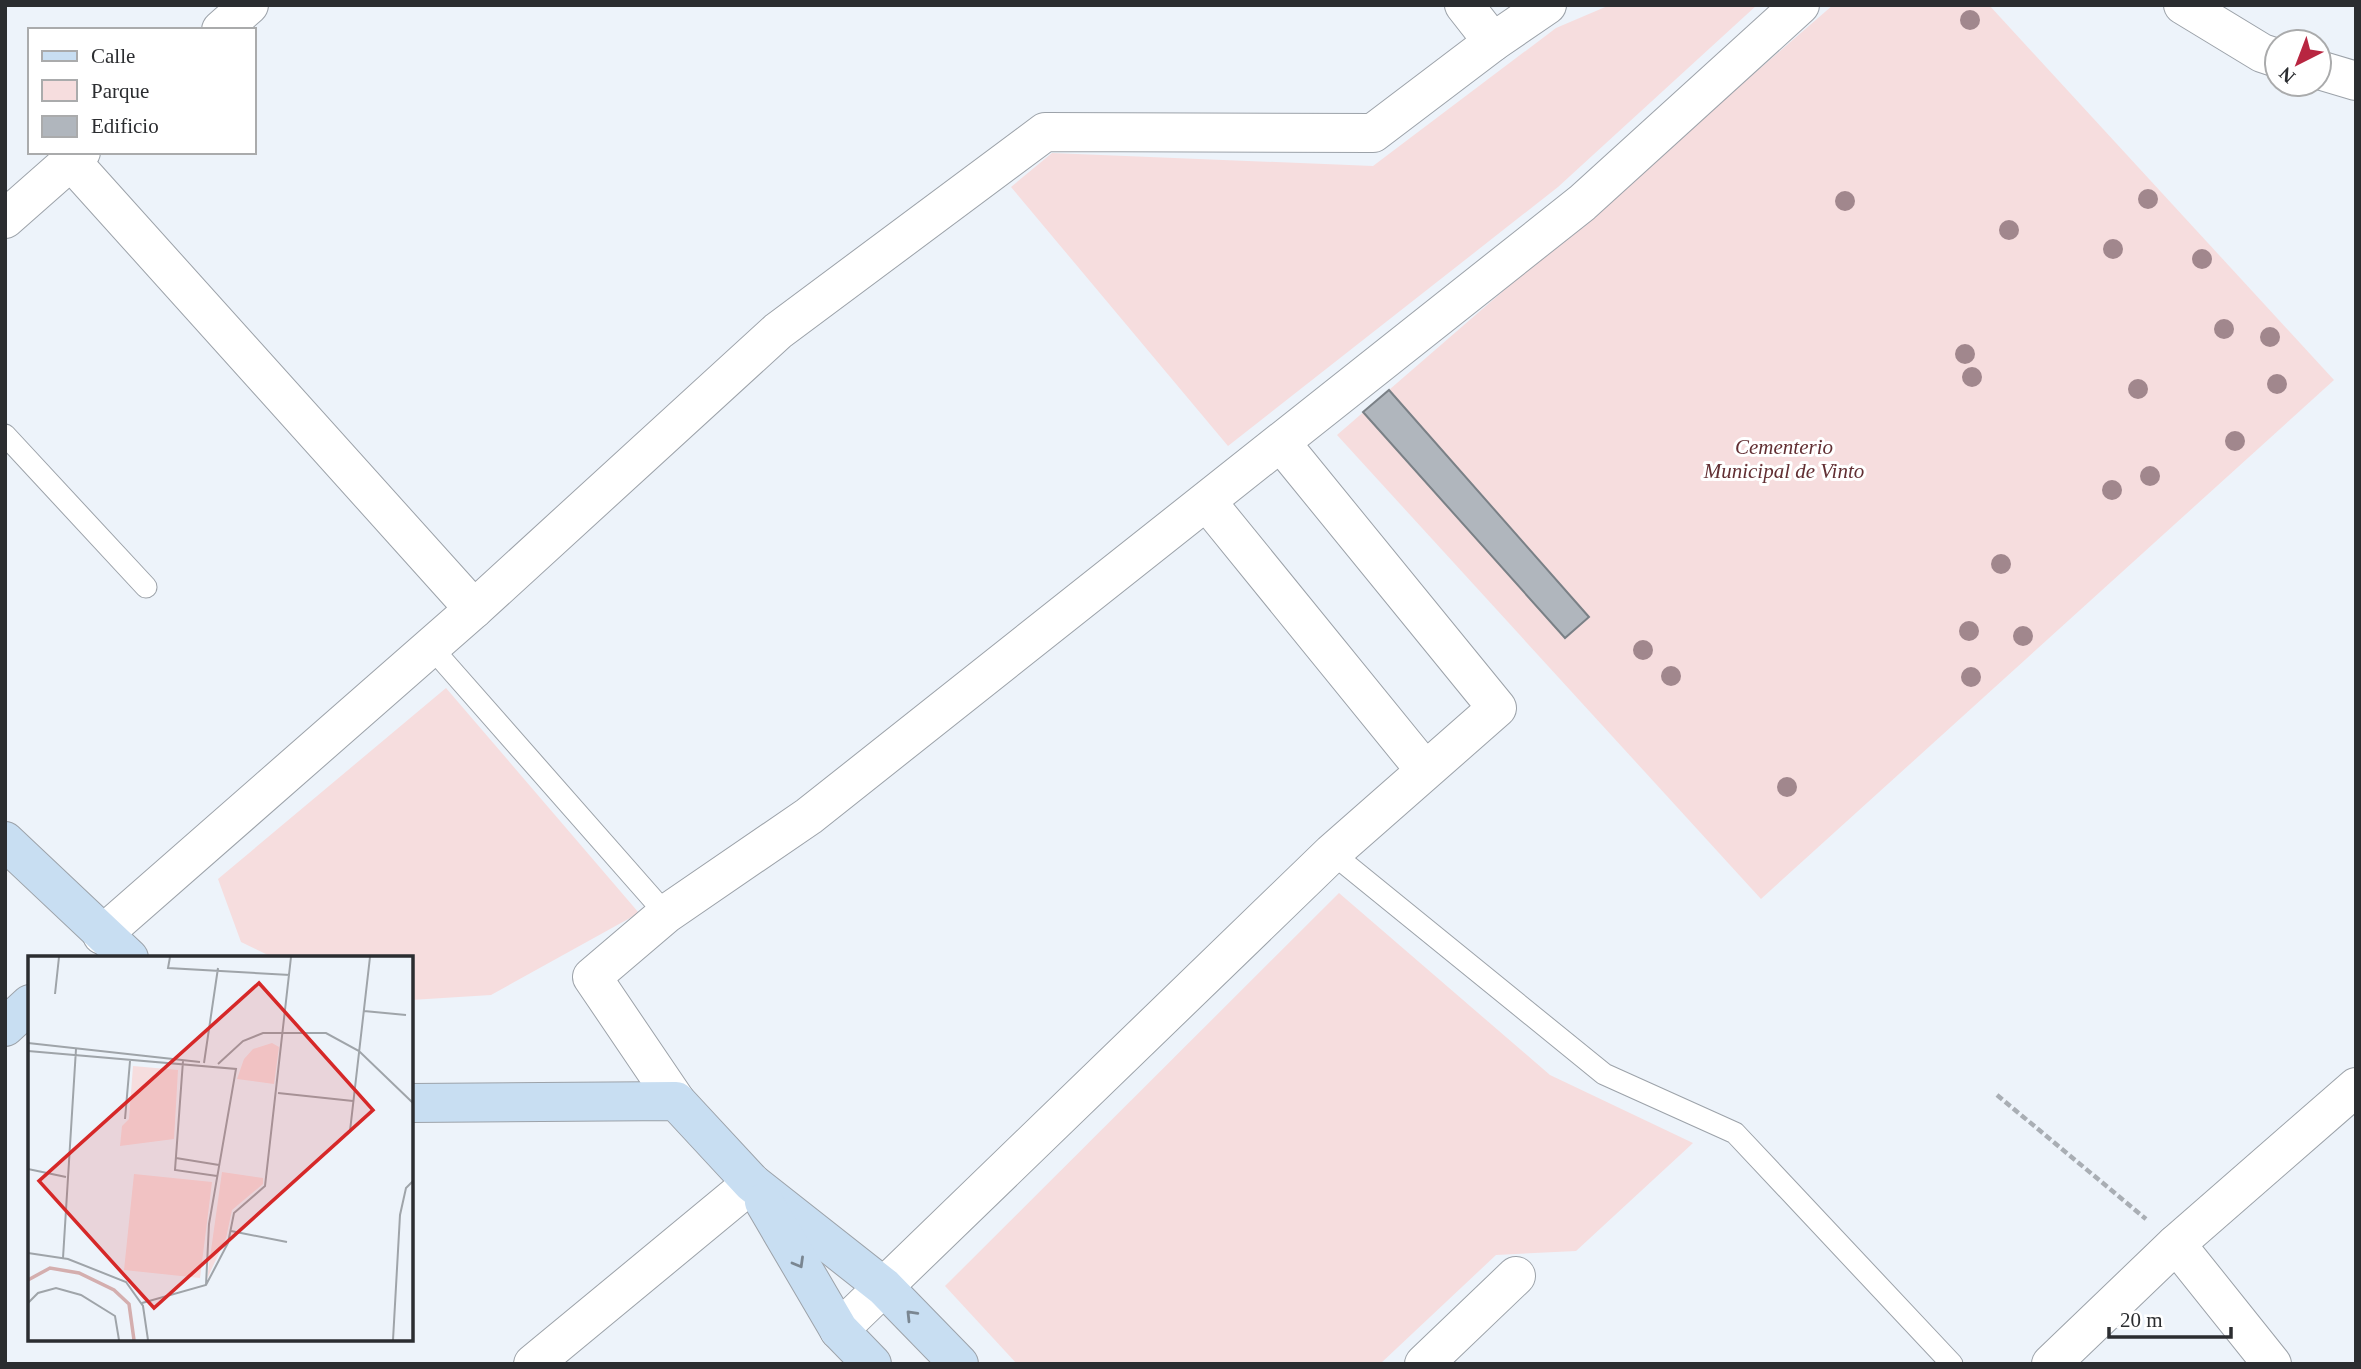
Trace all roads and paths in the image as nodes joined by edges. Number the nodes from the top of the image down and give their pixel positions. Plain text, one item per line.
1 (249, 5) edge
2 (1465, 5) edge
3 (1547, 5) edge
4 (1800, 5) edge
5 (2183, 5) edge
6 (223, 28) edge
7 (1493, 42) junction
8 (2263, 53) edge
9 (2333, 74) edge
10 (2356, 81) edge
11 (76, 157) edge
12 (5, 219) edge
13 (5, 435) edge
14 (1281, 443) junction
15 (1207, 502) junction
16 (146, 587) dead end
17 (474, 609) junction
18 (430, 648) junction
19 (1424, 769) junction
20 (5, 841) edge
21 (1332, 853) junction
22 (666, 914) junction
23 (103, 950) edge
24 (28, 1006) edge
25 (5, 1027) edge
26 (2356, 1087) edge
27 (1997, 1095) dead end
28 (676, 1101) junction
29 (413, 1103) edge
30 (752, 1182) junction
31 (2176, 1244) junction
32 (1516, 1276) dead end
33 (884, 1287) junction
34 (839, 1330) junction
35 (533, 1364) edge
36 (872, 1364) edge
37 (959, 1364) edge
38 (1424, 1364) edge
39 (1952, 1364) edge
40 (2051, 1364) edge
41 (2272, 1364) edge

1 - 6 street
2 - 7 street
3 - 7 street
4 - 14 street
5 - 8 street
7 - 17 street
9 - 10 street
11 - 12 street
11 - 17 street
13 - 16 lane
14 - 15 street
14 - 19 street
15 - 19 street
15 - 22 street
17 - 18 street
18 - 22 lane
18 - 23 street
19 - 21 street
20 - 23 street
21 - 33 street
21 - 39 lane
22 - 28 street
24 - 25 street
26 - 31 street
27 - 31 path
28 - 29 street
28 - 30 street
30 - 33 street
30 -> 34 street
30 - 35 street
31 - 40 street
31 - 41 street
32 - 38 street
33 - 34 street
37 -> 33 street
34 - 36 street

